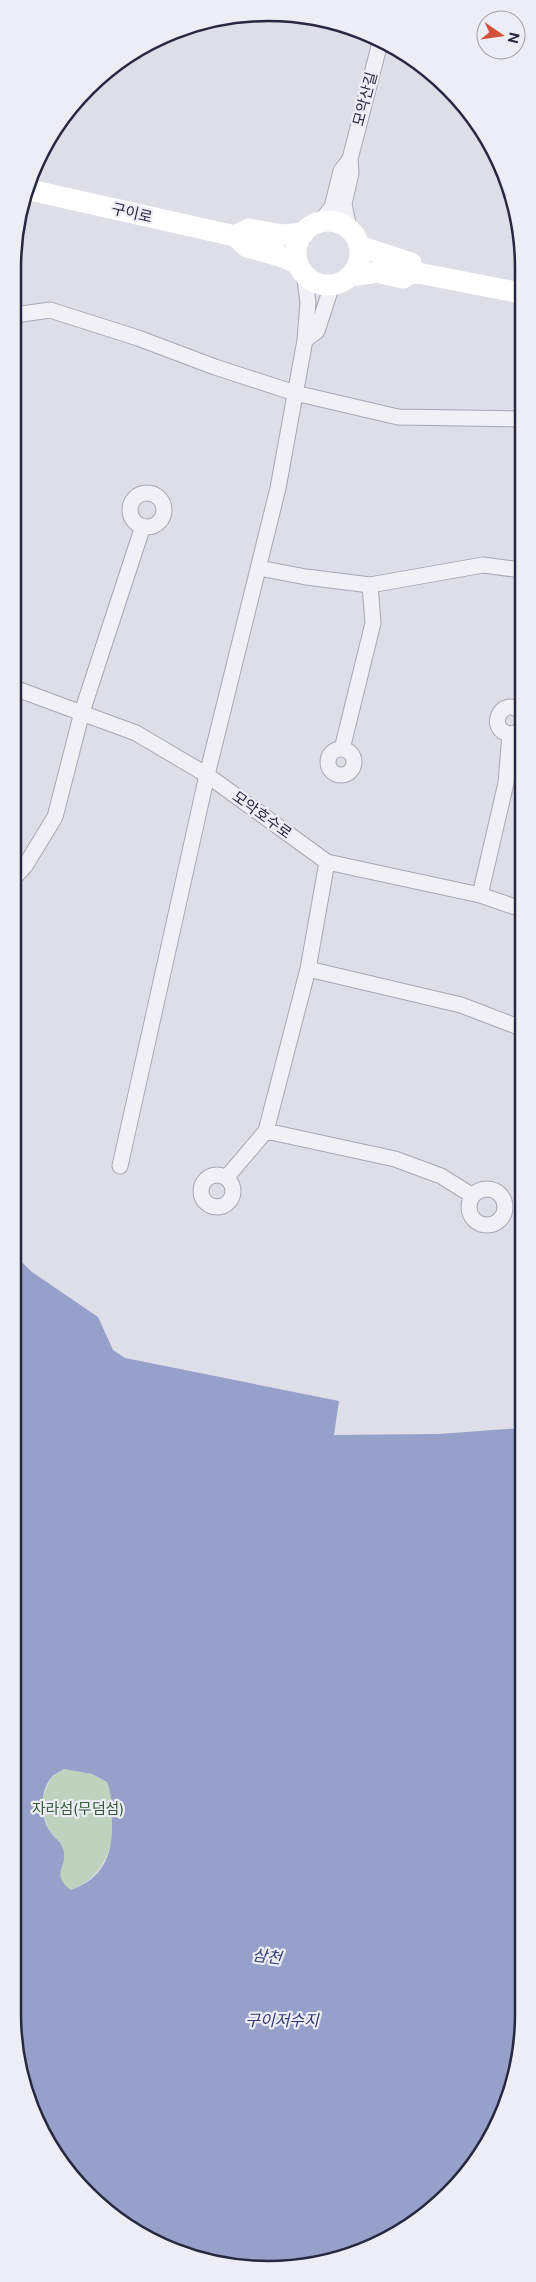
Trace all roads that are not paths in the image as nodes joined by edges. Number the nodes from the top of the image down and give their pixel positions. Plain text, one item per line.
1 (379, 48) edge
2 (350, 159) junction
3 (34, 191) edge
4 (312, 228) junction
5 (235, 236) junction
6 (354, 238) junction
7 (301, 269) junction
8 (413, 272) junction
9 (351, 276) junction
10 (332, 285) junction
11 (515, 292) edge
12 (21, 314) edge
13 (305, 340) junction
14 (296, 393) junction
15 (515, 419) edge
16 (143, 526) dead end
17 (259, 568) junction
18 (515, 569) edge
19 (370, 585) junction
20 (21, 690) edge
21 (515, 708) edge
22 (82, 712) junction
23 (515, 731) edge
24 (515, 736) edge
25 (342, 749) dead end
26 (207, 775) junction
27 (327, 862) junction
28 (21, 871) edge
29 (480, 895) junction
30 (515, 907) edge
31 (308, 969) junction
32 (515, 1026) edge
33 (266, 1131) junction
34 (120, 1166) dead end
35 (226, 1178) dead end
36 (473, 1196) dead end

1 - 2 street, 모악산길
2 - 4 street
2 - 6 street
3 - 5 street, 구이로
4 - 5 street
4 - 6 street
4 - 7 street
5 - 7 street
6 - 8 street
6 - 9 street
7 - 10 street
7 - 13 street
8 - 9 street
8 - 11 street
9 - 10 street
10 - 13 street
12 - 14 street
13 - 14 street
14 - 15 street
14 - 17 street
16 - 22 street
17 - 19 street
17 - 26 street
18 - 19 street
19 - 25 street
20 - 22 street, 모악호수로
21 - 23 street
22 - 26 street, 모악호수로
22 - 28 street
24 - 29 street
26 - 27 street, 모악호수로
26 - 34 street
27 - 29 street, 모악호수로
27 - 31 street
29 - 30 street, 모악호수로
31 - 32 street
31 - 33 street
33 - 35 street
33 - 36 street

